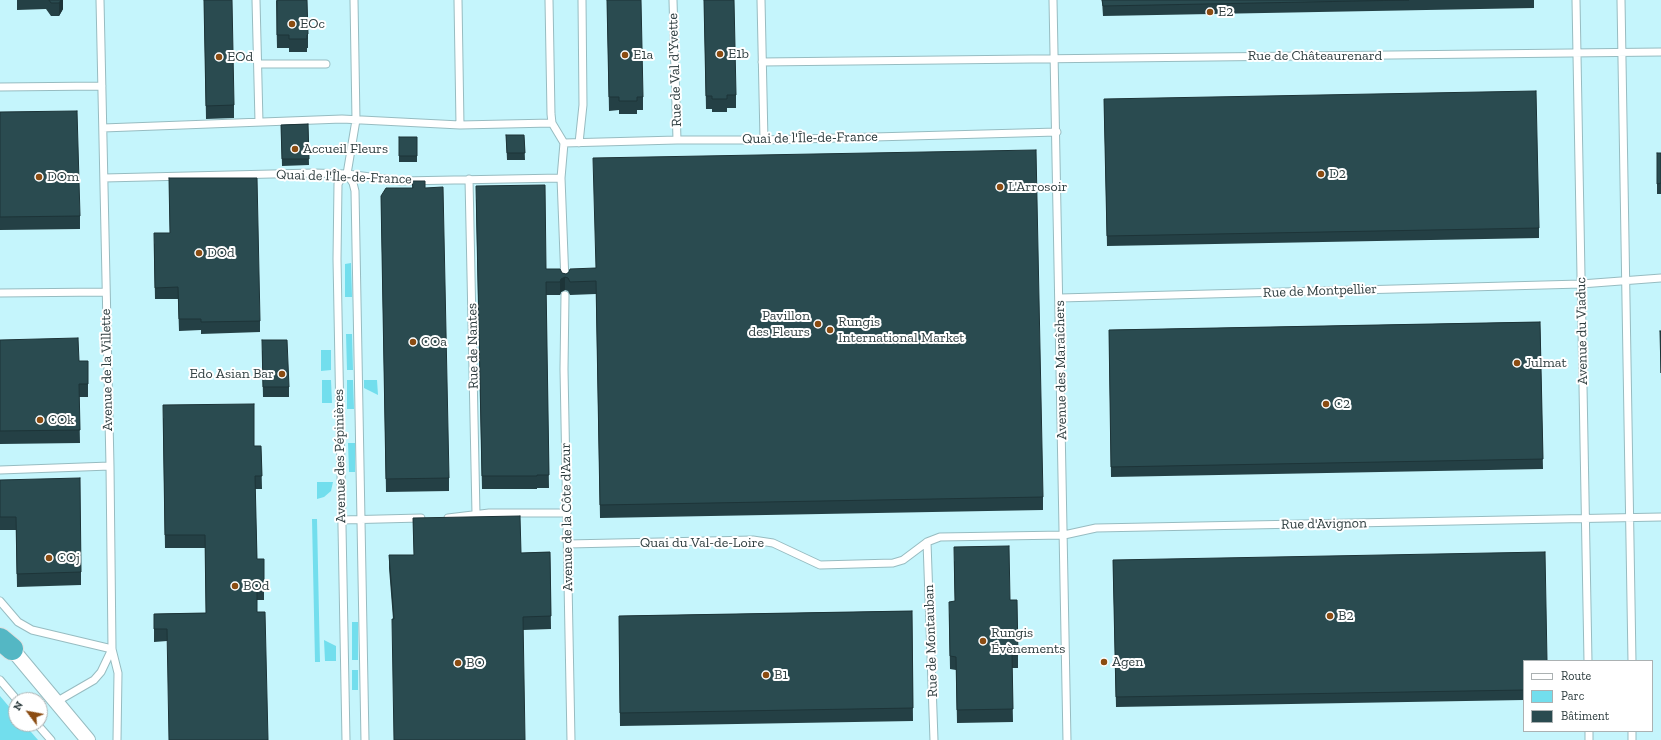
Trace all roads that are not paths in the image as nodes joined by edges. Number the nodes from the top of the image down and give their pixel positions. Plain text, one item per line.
1 (100, 0) edge
2 (256, 0) edge
3 (354, 0) edge
4 (458, 0) edge
5 (549, 0) edge
6 (582, 0) edge
7 (673, 0) edge
8 (761, 0) edge
9 (1053, 0) edge
10 (1576, 0) edge
11 (1621, 0) edge
12 (1661, 52) edge
13 (1577, 53) junction
14 (1622, 53) junction
15 (1054, 58) junction
16 (762, 62) junction
17 (258, 64) junction
18 (326, 64) dead end
19 (102, 86) junction
20 (0, 87) edge
21 (356, 120) junction
22 (259, 122) junction
23 (552, 123) junction
24 (460, 125) junction
25 (103, 128) junction
26 (1057, 132) junction
27 (677, 140) junction
28 (764, 140) junction
29 (564, 143) junction
30 (579, 143) junction
31 (347, 174) junction
32 (104, 178) junction
33 (561, 178) junction
34 (469, 179) junction
35 (1661, 278) edge
36 (1626, 280) junction
37 (565, 282) edge
38 (1581, 284) junction
39 (106, 292) junction
40 (0, 293) edge
41 (565, 295) dead end
42 (1060, 298) junction
43 (110, 466) junction
44 (0, 470) edge
45 (567, 513) junction
46 (476, 514) junction
47 (1630, 517) junction
48 (1661, 517) edge
49 (428, 518) edge
50 (443, 518) edge
51 (1586, 518) junction
52 (341, 520) junction
53 (360, 520) junction
54 (1064, 535) junction
55 (927, 542) junction
56 (568, 544) junction
57 (0, 601) edge
58 (4, 641) edge
59 (112, 648) junction
60 (1588, 660) edge
61 (1632, 660) edge
62 (0, 680) edge
63 (10, 692) edge
64 (56, 702) junction
65 (44, 732) edge
66 (51, 740) edge
67 (88, 740) edge
68 (117, 740) edge
69 (346, 740) edge
70 (365, 740) edge
71 (571, 740) edge
72 (934, 740) edge
73 (1068, 740) edge

1 - 19 lane, Avenue de la Villette
2 - 17 lane
3 - 21 lane, Avenue des Pépinières
4 - 24 lane
5 - 23 lane
6 - 30 lane
7 - 27 lane, Rue de Val d'Yvette
8 - 16 lane
9 - 15 lane, Avenue des Maraîchers
10 - 13 lane, Avenue du Viaduc
11 - 14 lane
12 - 14 lane, Rue de Châteaurenard
13 - 14 lane, Rue de Châteaurenard
13 - 15 lane, Rue de Châteaurenard
13 - 38 lane, Avenue du Viaduc
14 - 36 lane
15 - 16 lane, Rue de Châteaurenard
15 - 26 lane, Avenue des Maraîchers
16 - 28 lane
17 - 18 lane
17 - 22 lane
19 - 20 lane
19 - 25 lane, Avenue de la Villette
21 - 22 lane
21 - 24 lane
21 - 31 lane, Avenue des Pépinières
22 - 25 lane
23 - 24 lane
23 - 29 lane
25 - 32 lane, Avenue de la Villette
26 - 28 lane, Quai de l'Île-de-France
26 - 42 lane, Avenue des Maraîchers
27 - 28 lane, Quai de l'Île-de-France
27 - 30 lane, Quai de l'Île-de-France
29 - 30 lane, Quai de l'Île-de-France
29 - 33 lane
31 - 32 lane, Quai de l'Île-de-France
31 - 34 lane, Quai de l'Île-de-France
31 - 52 lane, Avenue des Pépinières
31 - 53 lane, Avenue des Pépinières
32 - 39 lane, Avenue de la Villette
33 - 34 lane, Quai de l'Île-de-France
33 - 37 lane
34 - 46 lane, Rue de Nantes
35 - 36 lane, Rue de Montpellier
36 - 38 lane, Rue de Montpellier
36 - 47 lane
38 - 42 lane, Rue de Montpellier
38 - 51 lane, Avenue du Viaduc
39 - 40 lane
39 - 43 lane, Avenue de la Villette
41 - 45 lane, Avenue de la Côte d'Azur
42 - 54 lane, Avenue des Maraîchers
43 - 44 lane
43 - 59 lane, Avenue de la Villette
45 - 46 lane
45 - 56 lane, Avenue de la Côte d'Azur
46 - 50 lane
47 - 48 lane, Rue d'Avignon
47 - 51 lane, Rue d'Avignon
47 - 61 lane
49 - 53 lane
51 - 54 lane, Rue d'Avignon
51 - 60 lane, Avenue du Viaduc
52 - 53 lane
52 - 69 lane, Avenue des Pépinières
53 - 70 lane, Avenue des Pépinières
54 - 55 lane, Quai du Val-de-Loire
54 - 73 lane, Avenue des Maraîchers
55 - 56 lane, Quai du Val-de-Loire
55 - 72 lane, Rue de Montauban
56 - 71 lane, Avenue de la Côte d'Azur
57 - 59 lane
58 - 64 street
59 - 64 lane
59 - 68 lane, Avenue de la Villette
62 - 63 lane
64 - 67 street
65 - 66 lane

